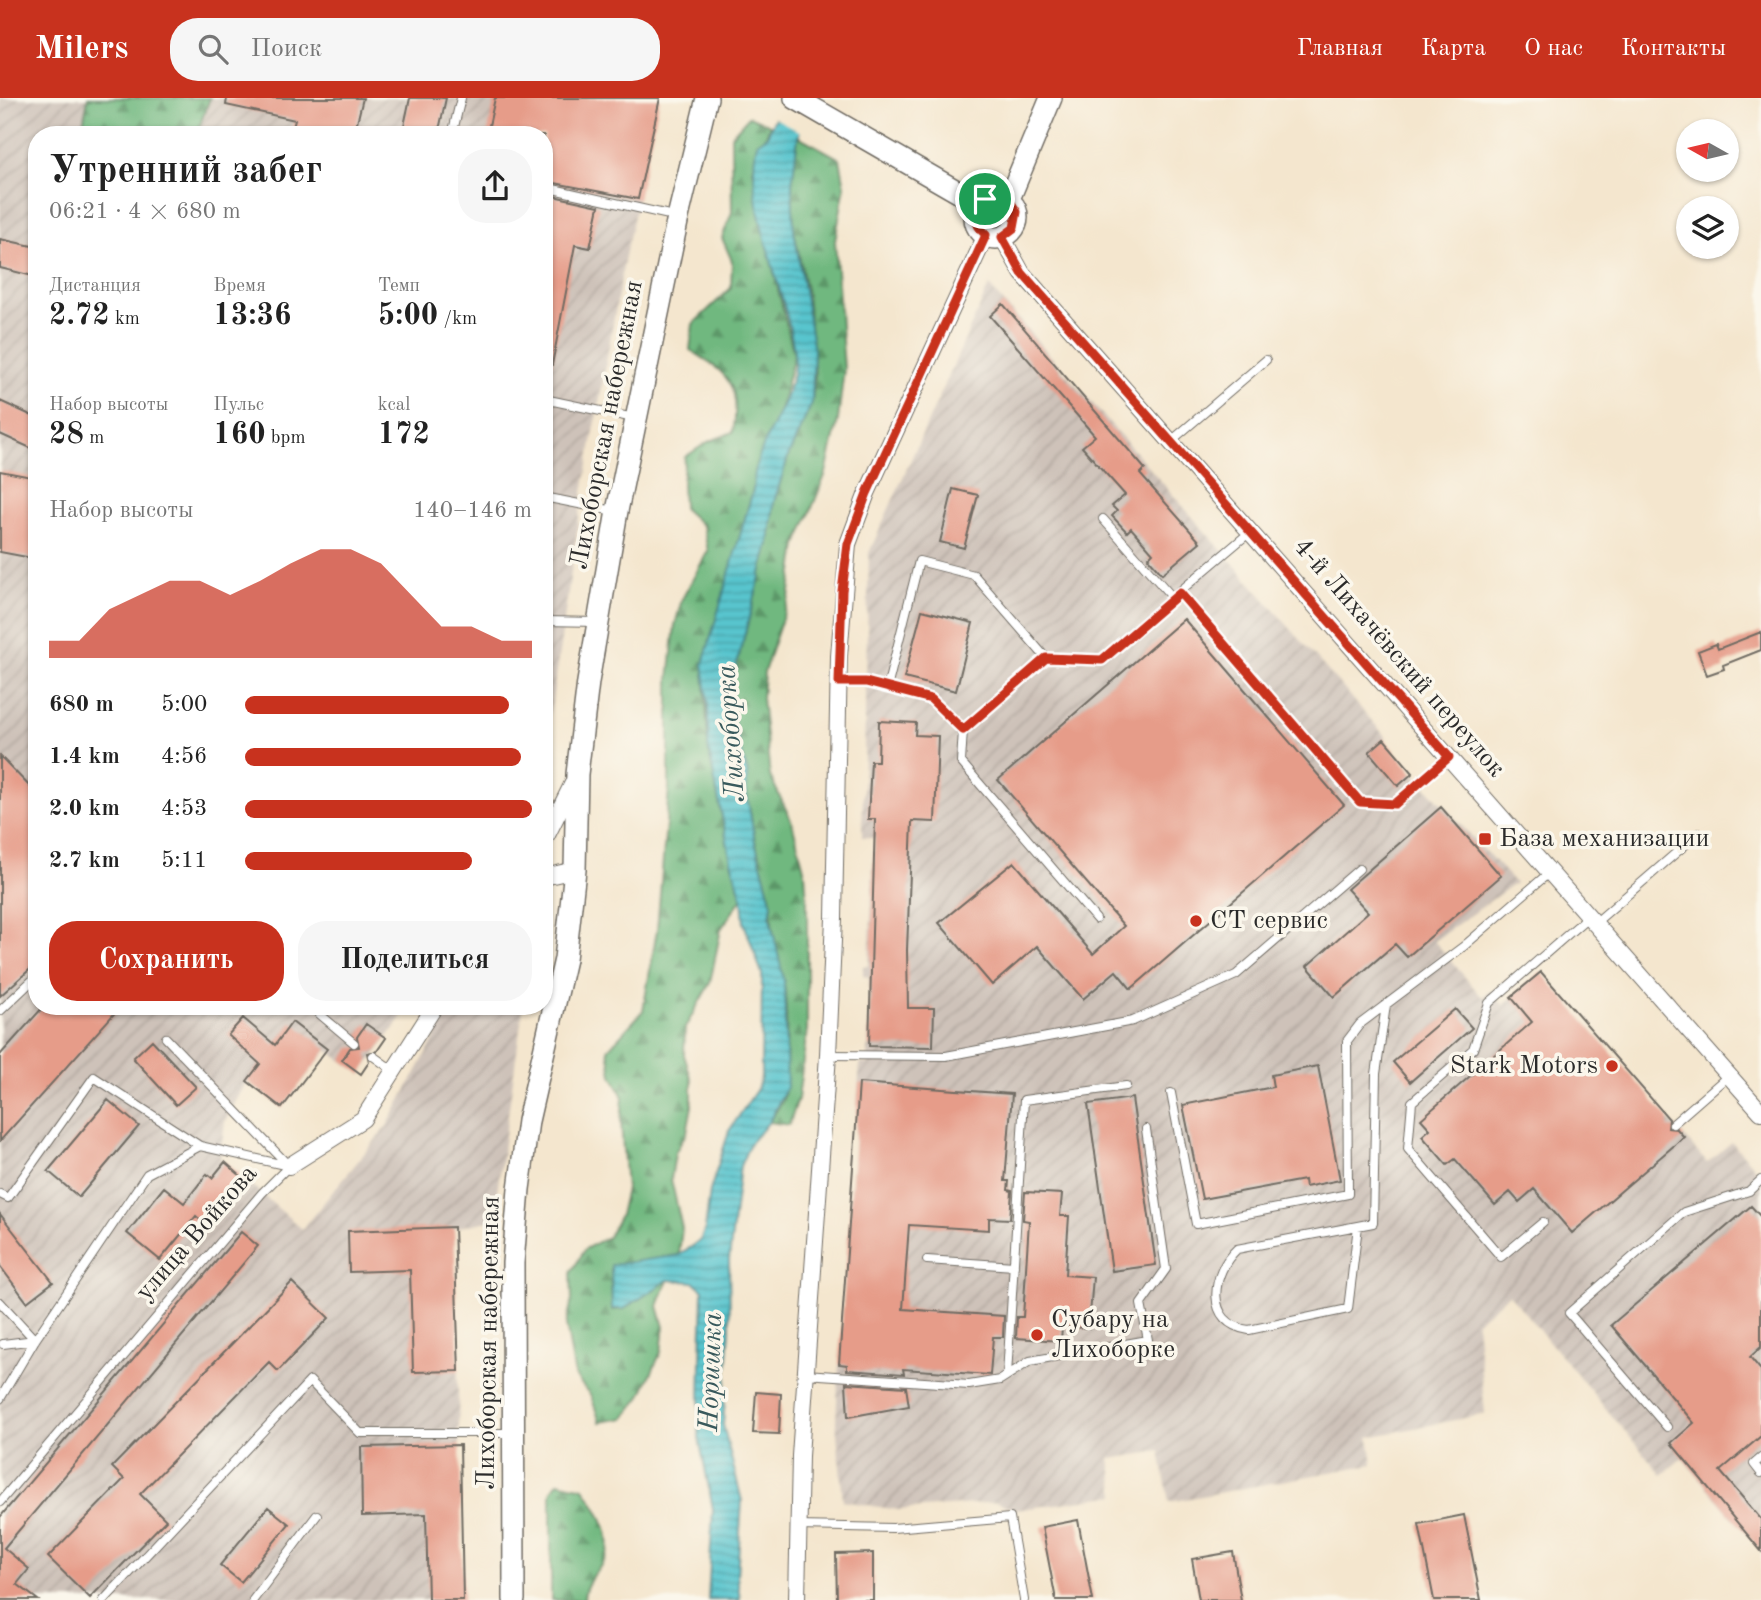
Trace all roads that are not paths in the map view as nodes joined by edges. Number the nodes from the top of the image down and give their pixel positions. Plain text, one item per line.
1 (461, 98) edge
2 (707, 98) edge
3 (795, 98) edge
4 (1051, 98) edge
5 (454, 126) edge
6 (553, 189) edge
7 (1009, 200) junction
8 (979, 204) junction
9 (678, 217) junction
10 (994, 236) junction
11 (1266, 359) dead end
12 (553, 401) edge
13 (634, 418) junction
14 (1170, 442) junction
15 (553, 499) edge
16 (617, 511) junction
17 (1103, 519) dead end
18 (1250, 532) junction
19 (1176, 595) junction
20 (553, 621) edge
21 (598, 622) junction
22 (1046, 658) junction
23 (839, 682) junction
24 (887, 688) junction
25 (963, 730) junction
26 (1449, 757) junction
27 (577, 774) junction
28 (553, 823) edge
29 (1699, 833) dead end
30 (1359, 869) dead end
31 (575, 870) junction
32 (1549, 872) junction
33 (553, 875) edge
34 (1097, 919) dead end
35 (1592, 920) junction
36 (28, 985) edge
37 (1386, 1005) junction
38 (0, 1011) edge
39 (553, 1012) edge
40 (321, 1015) edge
41 (429, 1015) edge
42 (552, 1015) edge
43 (166, 1038) dead end
44 (354, 1043) dead end
45 (828, 1055) junction
46 (373, 1056) dead end
47 (394, 1071) junction
48 (1729, 1075) junction
49 (1126, 1086) dead end
50 (1171, 1093) dead end
51 (1761, 1112) edge
52 (1673, 1124) dead end
53 (1146, 1129) dead end
54 (200, 1146) junction
55 (289, 1166) junction
56 (1761, 1180) edge
57 (0, 1194) edge
58 (1543, 1222) dead end
59 (1357, 1226) junction
60 (927, 1260) dead end
61 (1014, 1266) junction
62 (0, 1302) edge
63 (35, 1340) junction
64 (3, 1344) dead end
65 (805, 1374) junction
66 (1007, 1375) junction
67 (0, 1399) edge
68 (1667, 1427) dead end
69 (513, 1433) junction
70 (1761, 1458) edge
71 (1761, 1473) edge
72 (0, 1502) edge
73 (317, 1515) dead end
74 (797, 1526) junction
75 (104, 1600) edge
76 (253, 1600) edge
77 (514, 1600) edge
78 (797, 1600) edge
79 (1024, 1600) edge

1 - 5 lane
2 - 9 street, Лихоборская набережная
3 - 8 street
4 - 7 street
6 - 9 lane
7 - 8 street
7 - 10 street
8 - 10 street
9 - 13 street, Лихоборская набережная
10 - 14 street, 4-й Лихачёвский переулок
10 - 23 street
11 - 14 lane
12 - 13 lane
13 - 16 street, Лихоборская набережная
14 - 18 street, 4-й Лихачёвский переулок
15 - 16 lane
16 - 21 street, Лихоборская набережная
17 - 19 lane
18 - 19 lane
18 - 26 street, 4-й Лихачёвский переулок
19 - 22 lane
19 - 26 lane
20 - 21 lane
21 - 27 street, Лихоборская набережная
22 - 24 lane
22 - 25 lane
23 - 24 lane
23 - 45 street
24 - 25 lane
25 - 34 lane
26 - 32 street, 4-й Лихачёвский переулок
27 - 28 street
27 - 31 street, Лихоборская набережная
29 - 35 lane
30 - 45 lane
31 - 33 street
31 - 39 street, Лихоборская набережная
32 - 35 street, 4-й Лихачёвский переулок
32 - 37 lane
35 - 48 street, 4-й Лихачёвский переулок
35 - 58 lane
36 - 38 lane
37 - 50 lane
37 - 59 lane
40 - 44 lane
41 - 47 street, улица Войкова
42 - 69 street, Лихоборская набережная
43 - 55 lane
45 - 65 street
46 - 47 lane
47 - 55 street, улица Войкова
48 - 51 street, 4-й Лихачёвский переулок
48 - 52 lane
49 - 61 lane
53 - 66 lane
54 - 55 lane
54 - 57 lane
54 - 63 lane
55 - 72 lane, улица Войкова
56 - 68 lane
59 - 59 lane
60 - 61 lane
61 - 66 lane
62 - 63 lane
63 - 64 lane
63 - 67 lane
65 - 66 lane
65 - 74 street
69 - 75 lane
69 - 77 street, Лихоборская набережная
70 - 71 lane
73 - 76 lane
74 - 78 street
74 - 79 lane

